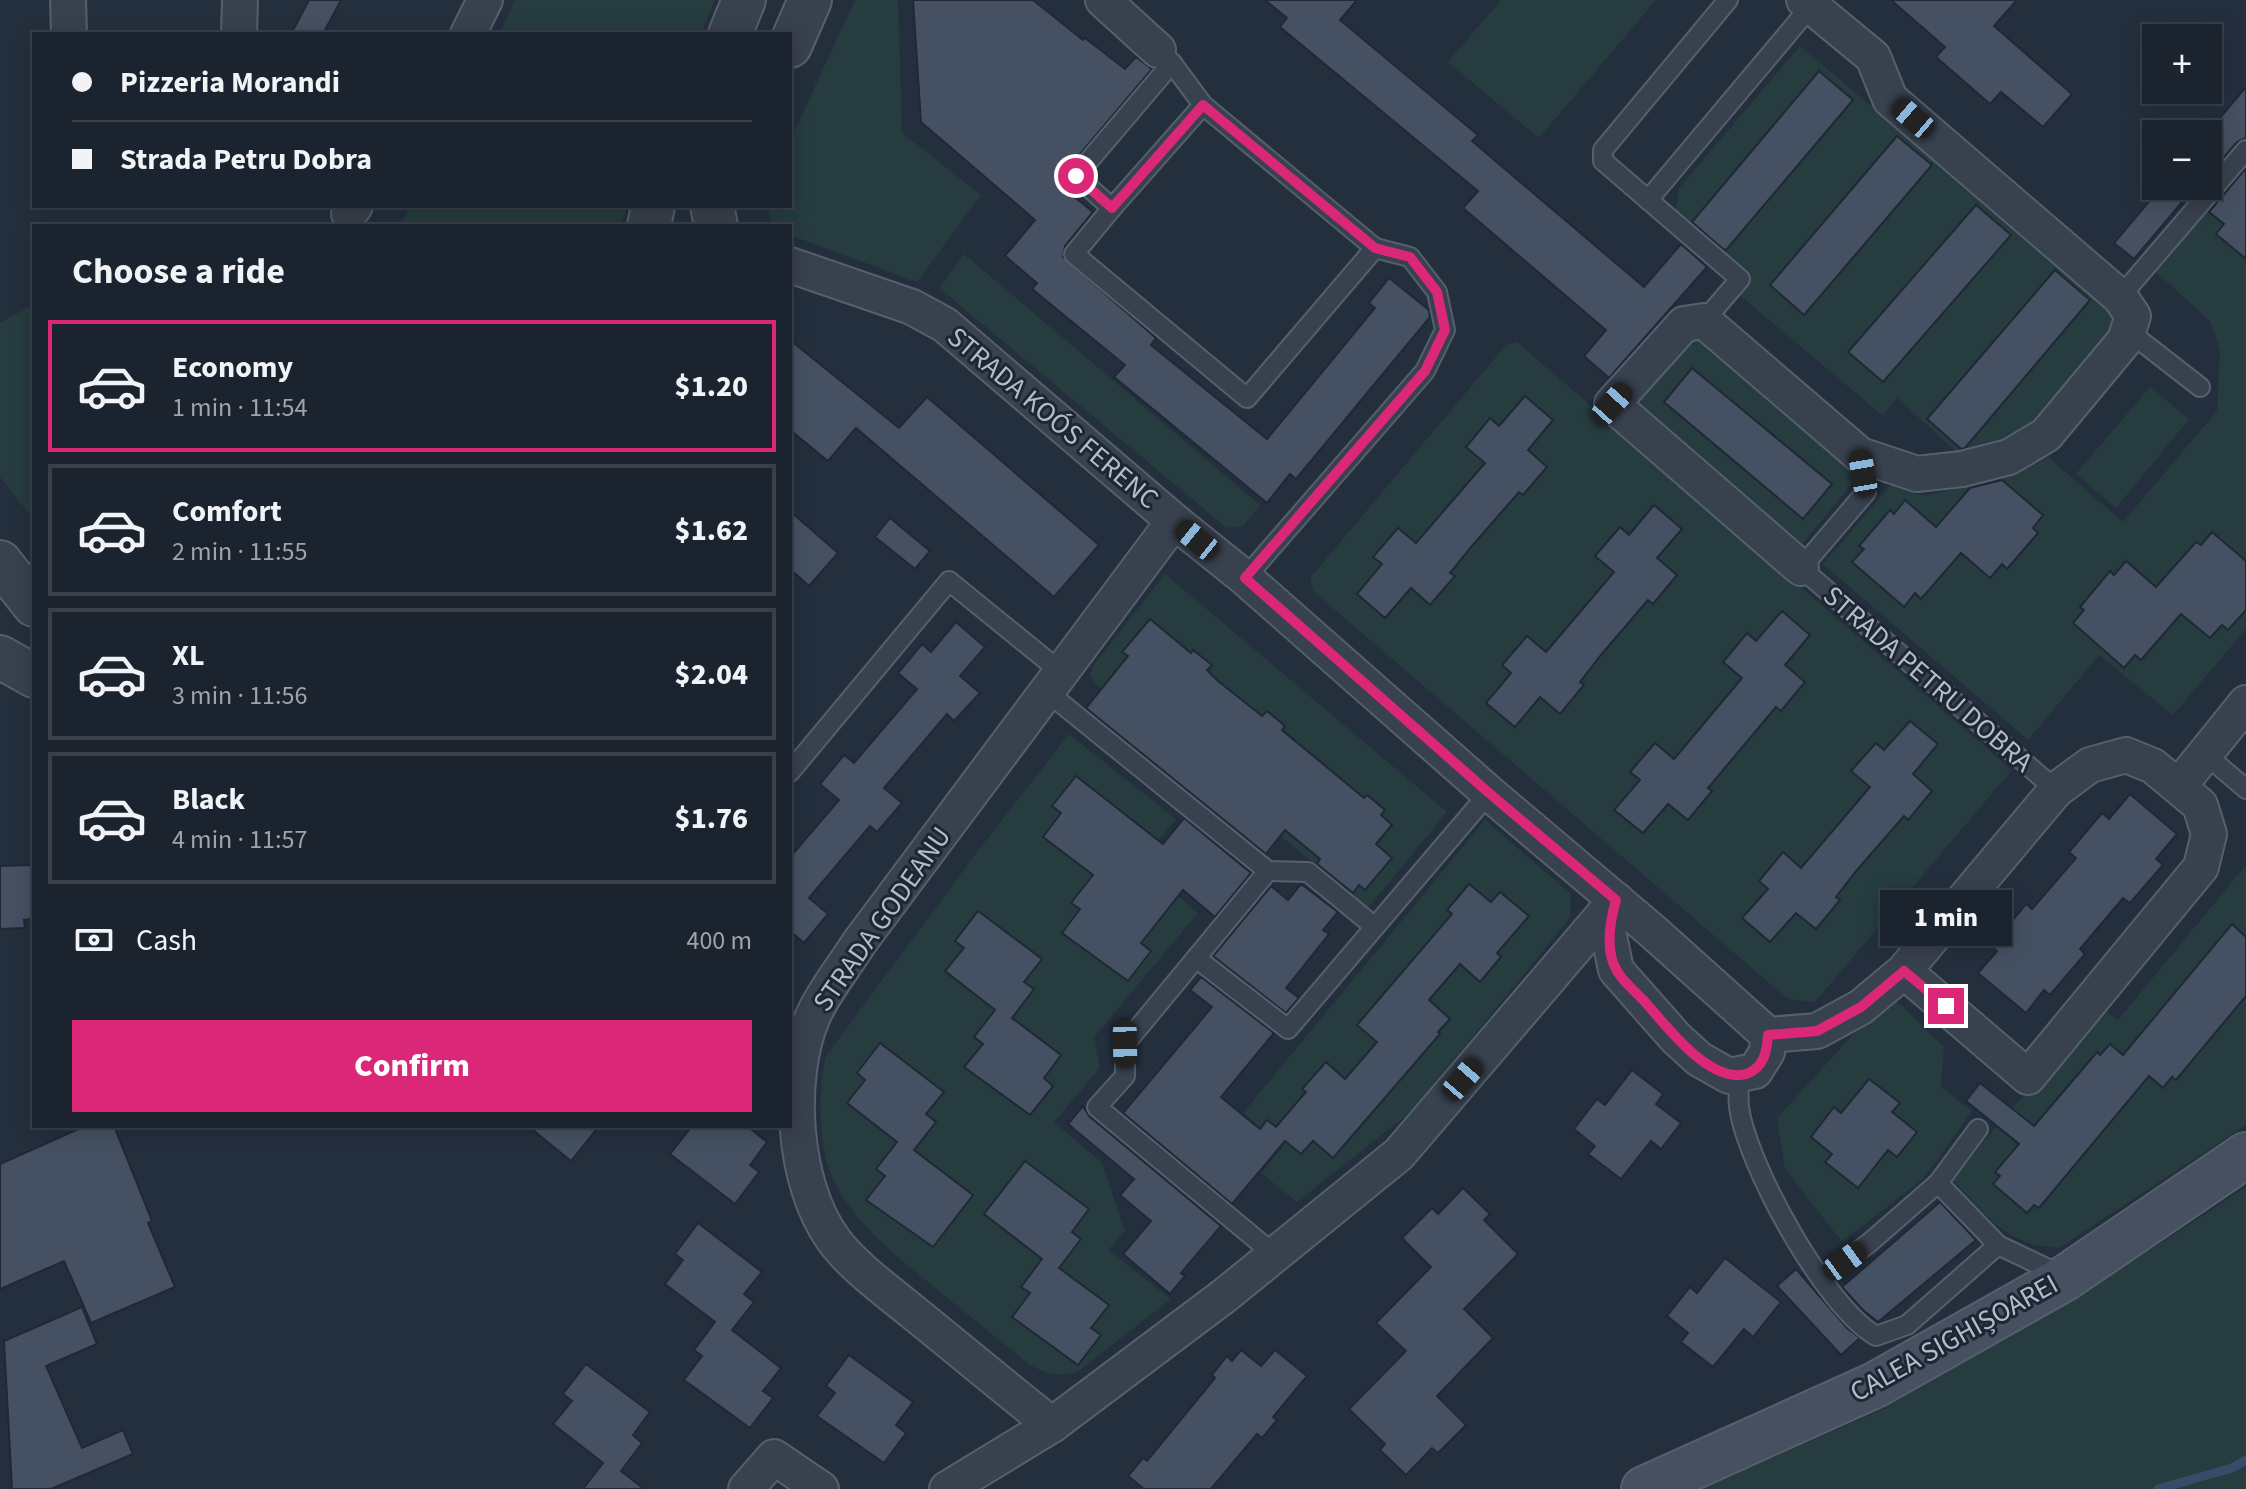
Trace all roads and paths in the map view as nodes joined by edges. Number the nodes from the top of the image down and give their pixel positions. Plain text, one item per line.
1 (68, 0) edge
2 (240, 0) edge
3 (485, 0) edge
4 (744, 0) edge
5 (810, 0) edge
6 (1103, 0) edge
7 (1728, 0) edge
8 (1807, 3) edge
9 (69, 32) edge
10 (239, 32) edge
11 (469, 32) edge
12 (731, 32) edge
13 (792, 41) edge
14 (1165, 56) junction
15 (1203, 105) junction
16 (2246, 150) edge
17 (1648, 200) junction
18 (1112, 208) junction
19 (1375, 248) junction
20 (792, 266) edge
21 (2120, 297) junction
22 (1704, 321) junction
23 (2128, 331) junction
24 (2200, 387) dead end
25 (1860, 455) junction
26 (1174, 521) junction
27 (0, 562) edge
28 (1801, 568) junction
29 (1245, 578) junction
30 (0, 598) edge
31 (32, 602) edge
32 (32, 615) edge
33 (0, 657) edge
34 (1060, 673) junction
35 (32, 675) edge
36 (0, 680) edge
37 (32, 687) edge
38 (2246, 703) edge
39 (2205, 754) junction
40 (792, 770) edge
41 (2179, 786) junction
42 (2246, 789) edge
43 (2056, 790) junction
44 (1489, 793) junction
45 (1268, 871) junction
46 (1616, 900) junction
47 (1375, 927) junction
48 (1196, 958) junction
49 (1904, 971) junction
50 (1768, 1035) junction
51 (795, 1069) edge
52 (1738, 1076) junction
53 (1978, 1129) dead end
54 (2246, 1155) edge
55 (1938, 1183) junction
56 (1998, 1245) junction
57 (1275, 1255) junction
58 (1821, 1278) junction
59 (2065, 1278) junction
60 (1052, 1425) junction
61 (746, 1489) edge
62 (821, 1489) edge
63 (947, 1489) edge
64 (1644, 1489) edge

1 - 9 street
2 - 10 street
3 - 11 street
4 - 12 street
5 - 13 street
6 - 14 street
7 - 17 lane, STRADA PETRU DOBRA
8 - 17 lane
8 - 21 street
14 - 15 lane
14 - 18 lane
15 - 18 lane
15 - 19 lane
16 - 21 lane
17 - 22 lane, STRADA PETRU DOBRA
18 - 19 lane
19 - 29 lane
20 - 26 street, STRADA KOÓS FERENC
21 - 23 street
22 - 25 street
22 - 28 street, STRADA PETRU DOBRA
23 - 24 lane
23 - 25 street
25 - 28 lane, STRADA PETRU DOBRA
26 - 29 street, STRADA KOÓS FERENC
26 - 34 street, STRADA GODEANU
27 - 31 street
28 - 43 lane, STRADA PETRU DOBRA
29 - 44 street, STRADA KOÓS FERENC
30 - 32 street
33 - 35 street
34 - 40 lane
34 - 45 lane
34 - 51 street, STRADA GODEANU
36 - 37 street
38 - 39 street
39 - 41 street
39 - 42 lane
41 - 43 street, STRADA PETRU DOBRA
41 - 49 street, STRADA PETRU DOBRA
43 - 49 street, STRADA PETRU DOBRA
44 - 46 street, STRADA KOÓS FERENC
44 - 47 lane
45 - 47 lane
45 - 48 lane
46 - 50 street, STRADA KOÓS FERENC
46 - 52 street
46 - 57 street
47 - 48 lane
48 - 57 lane
49 - 50 street, STRADA PETRU DOBRA
50 - 52 street
51 - 60 street, STRADA GODEANU
52 - 58 lane
53 - 55 lane
54 - 59 main road, CALEA SIGHIȘOAREI
55 - 56 lane
55 - 58 lane
56 - 58 lane
56 - 59 lane
57 - 60 street
59 - 64 main road, CALEA SIGHIȘOAREI
60 - 63 street
61 - 62 street

